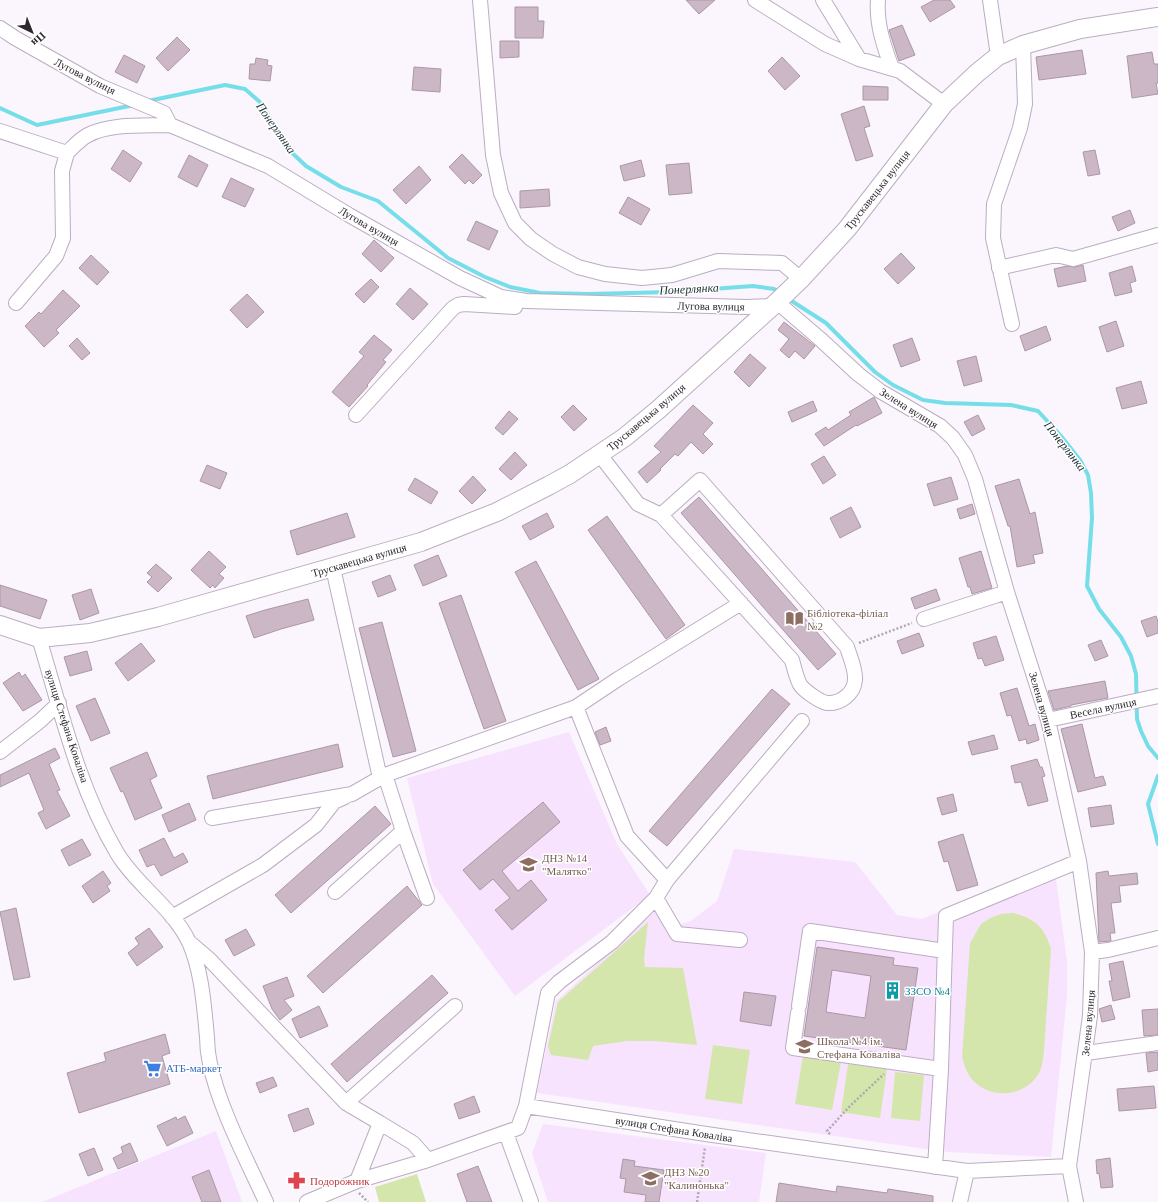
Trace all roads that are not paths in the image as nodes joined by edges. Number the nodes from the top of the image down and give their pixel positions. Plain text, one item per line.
1 (480, 0) edge
2 (755, 0) edge
3 (823, 0) edge
4 (878, 0) edge
5 (990, 0) edge
6 (1158, 17) edge
7 (0, 28) edge
8 (1023, 45) junction
9 (998, 56) junction
10 (859, 59) junction
11 (892, 68) junction
12 (944, 104) junction
13 (167, 119) junction
14 (0, 131) edge
15 (67, 153) junction
16 (1158, 235) edge
17 (999, 268) junction
18 (784, 295) junction
19 (526, 301) junction
20 (16, 303) dead end
21 (1012, 324) dead end
22 (356, 415) dead end
23 (600, 455) junction
24 (661, 515) junction
25 (333, 568) junction
26 (1007, 592) junction
27 (741, 603) junction
28 (924, 619) road end
29 (0, 625) edge
30 (39, 638) junction
31 (1152, 697) edge
32 (59, 703) junction
33 (576, 707) junction
34 (802, 720) dead end
35 (1048, 720) junction
36 (0, 752) edge
37 (382, 776) junction
38 (352, 794) junction
39 (212, 818) dead end
40 (403, 831) junction
41 (1079, 861) junction
42 (667, 880) junction
43 (335, 892) dead end
44 (428, 898) dead end
45 (656, 898) junction
46 (172, 917) junction
47 (1158, 938) edge
48 (740, 940) dead end
49 (189, 942) junction
50 (945, 950) junction
51 (1092, 952) junction
52 (455, 1006) dead end
53 (1158, 1043) edge
54 (1086, 1053) junction
55 (941, 1069) junction
56 (346, 1103) junction
57 (526, 1106) junction
58 (380, 1123) junction
59 (506, 1133) junction
60 (428, 1160) junction
61 (935, 1166) junction
62 (1069, 1166) junction
63 (967, 1171) junction
64 (357, 1182) junction
65 (266, 1202) edge
66 (307, 1202) edge
67 (530, 1202) edge
68 (960, 1202) edge
69 (1076, 1202) edge

1 - 18 street
2 - 10 street
3 - 10 street
4 - 11 street
5 - 9 street
6 - 8 main road, Трускавецька вулиця
7 - 13 street, Лугова вулиця
8 - 9 main road, Трускавецька вулиця
8 - 17 street
9 - 12 main road, Трускавецька вулиця
10 - 11 street
11 - 12 street
12 - 18 main road, Трускавецька вулиця
13 - 15 street
13 - 19 street, Лугова вулиця
14 - 15 street
15 - 20 street
16 - 17 street
17 - 21 street
18 - 19 street, Лугова вулиця
18 - 23 main road, Трускавецька вулиця
18 - 26 street, Зелена вулиця
19 - 22 street
23 - 24 street
23 - 25 main road, Трускавецька вулиця
24 - 27 street
24 - 27 street
25 - 30 main road, Трускавецька вулиця
25 - 37 street
26 - 28 street
26 - 35 street, Зелена вулиця
27 - 33 street
29 - 30 main road, Трускавецька вулиця
30 - 32 street, вулиця Стефана Коваліва
31 - 35 street, Весела вулиця
32 - 36 street
32 - 46 street, вулиця Стефана Коваліва
33 - 37 street
33 - 42 street
34 - 42 street
35 - 41 street, Зелена вулиця
37 - 38 street
37 - 40 street
38 - 39 street
38 - 46 street
40 - 43 street
40 - 44 street
41 - 50 street
41 - 51 street, Зелена вулиця
42 - 45 street
45 - 48 street
45 - 57 street
46 - 49 street, вулиця Стефана Коваліва
47 - 51 street
49 - 56 street
49 - 65 street, вулиця Стефана Коваліва
50 - 55 street
50 - 55 street
51 - 54 street, Зелена вулиця
52 - 56 street
53 - 54 street
54 - 62 street, Зелена вулиця
55 - 61 street
56 - 58 street
57 - 59 street
57 - 61 street, вулиця Стефана Коваліва
58 - 60 street
58 - 64 street
59 - 60 street
59 - 67 street
60 - 64 street
61 - 63 street, вулиця Стефана Коваліва
62 - 63 street, вулиця Стефана Коваліва
62 - 69 street, Зелена вулиця
63 - 68 street
64 - 66 street

